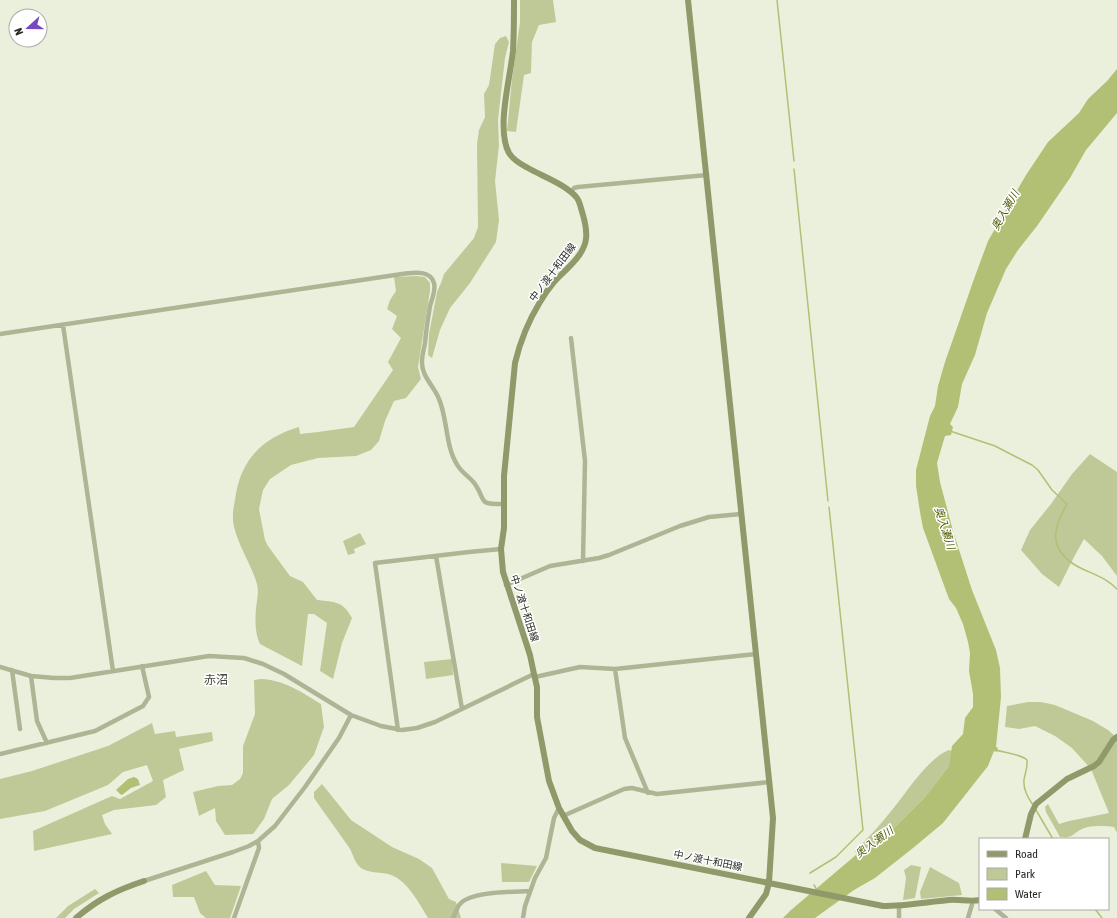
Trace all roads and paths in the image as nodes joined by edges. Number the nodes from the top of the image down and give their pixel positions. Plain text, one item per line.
1 (514, 0) edge
2 (688, 0) edge
3 (707, 175) junction
4 (571, 192) junction
5 (62, 325) junction
6 (0, 334) edge
7 (571, 338) dead end
8 (503, 504) junction
9 (741, 514) junction
10 (502, 549) junction
11 (436, 556) junction
12 (583, 560) junction
13 (506, 585) junction
14 (756, 654) junction
15 (142, 666) junction
16 (0, 667) edge
17 (615, 669) junction
18 (12, 670) junction
19 (113, 671) junction
20 (31, 676) junction
21 (534, 676) junction
22 (462, 709) junction
23 (351, 715) junction
24 (20, 728) dead end
25 (398, 730) junction
26 (1117, 736) edge
27 (47, 743) junction
28 (0, 754) edge
29 (770, 782) junction
30 (648, 793) junction
31 (559, 808) junction
32 (563, 816) junction
33 (1025, 838) edge
34 (258, 841) junction
35 (144, 881) joint
36 (770, 883) junction
37 (530, 891) junction
38 (977, 901) edge
39 (899, 906) junction
40 (996, 910) edge
41 (76, 918) edge
42 (234, 918) edge
43 (453, 918) edge
44 (523, 918) edge
45 (750, 918) edge
46 (899, 918) edge
47 (968, 918) edge
48 (1006, 918) edge

1 - 4 main road
2 - 3 main road
3 - 4 street
3 - 9 main road
4 - 8 main road, 中ノ渡十和田線
5 - 6 street
5 - 8 street
5 - 19 street
7 - 12 street
8 - 10 main road, 中ノ渡十和田線
9 - 12 street
9 - 14 main road
10 - 11 street
10 - 13 main road, 中ノ渡十和田線
11 - 22 street
11 - 25 street
12 - 13 street
13 - 21 main road, 中ノ渡十和田線
14 - 17 street
14 - 29 main road
15 - 19 street
15 - 23 street
15 - 27 street
16 - 18 street
17 - 21 street
17 - 30 street
18 - 20 street
18 - 24 street
19 - 20 street
20 - 27 street
21 - 22 street
21 - 31 main road, 中ノ渡十和田線
22 - 25 street
23 - 25 street
23 - 34 street
26 - 33 main road
27 - 28 street
29 - 30 street
29 - 36 main road
30 - 32 street
31 - 32 main road, 中ノ渡十和田線
31 - 37 street
32 - 36 main road, 中ノ渡十和田線
34 - 35 street
34 - 42 street
35 - 41 main road
36 - 39 main road, 中ノ渡十和田線
36 - 45 main road
37 - 43 street
37 - 44 street
38 - 39 main road, 中ノ渡十和田線
38 - 47 street
39 - 46 street
40 - 48 street

